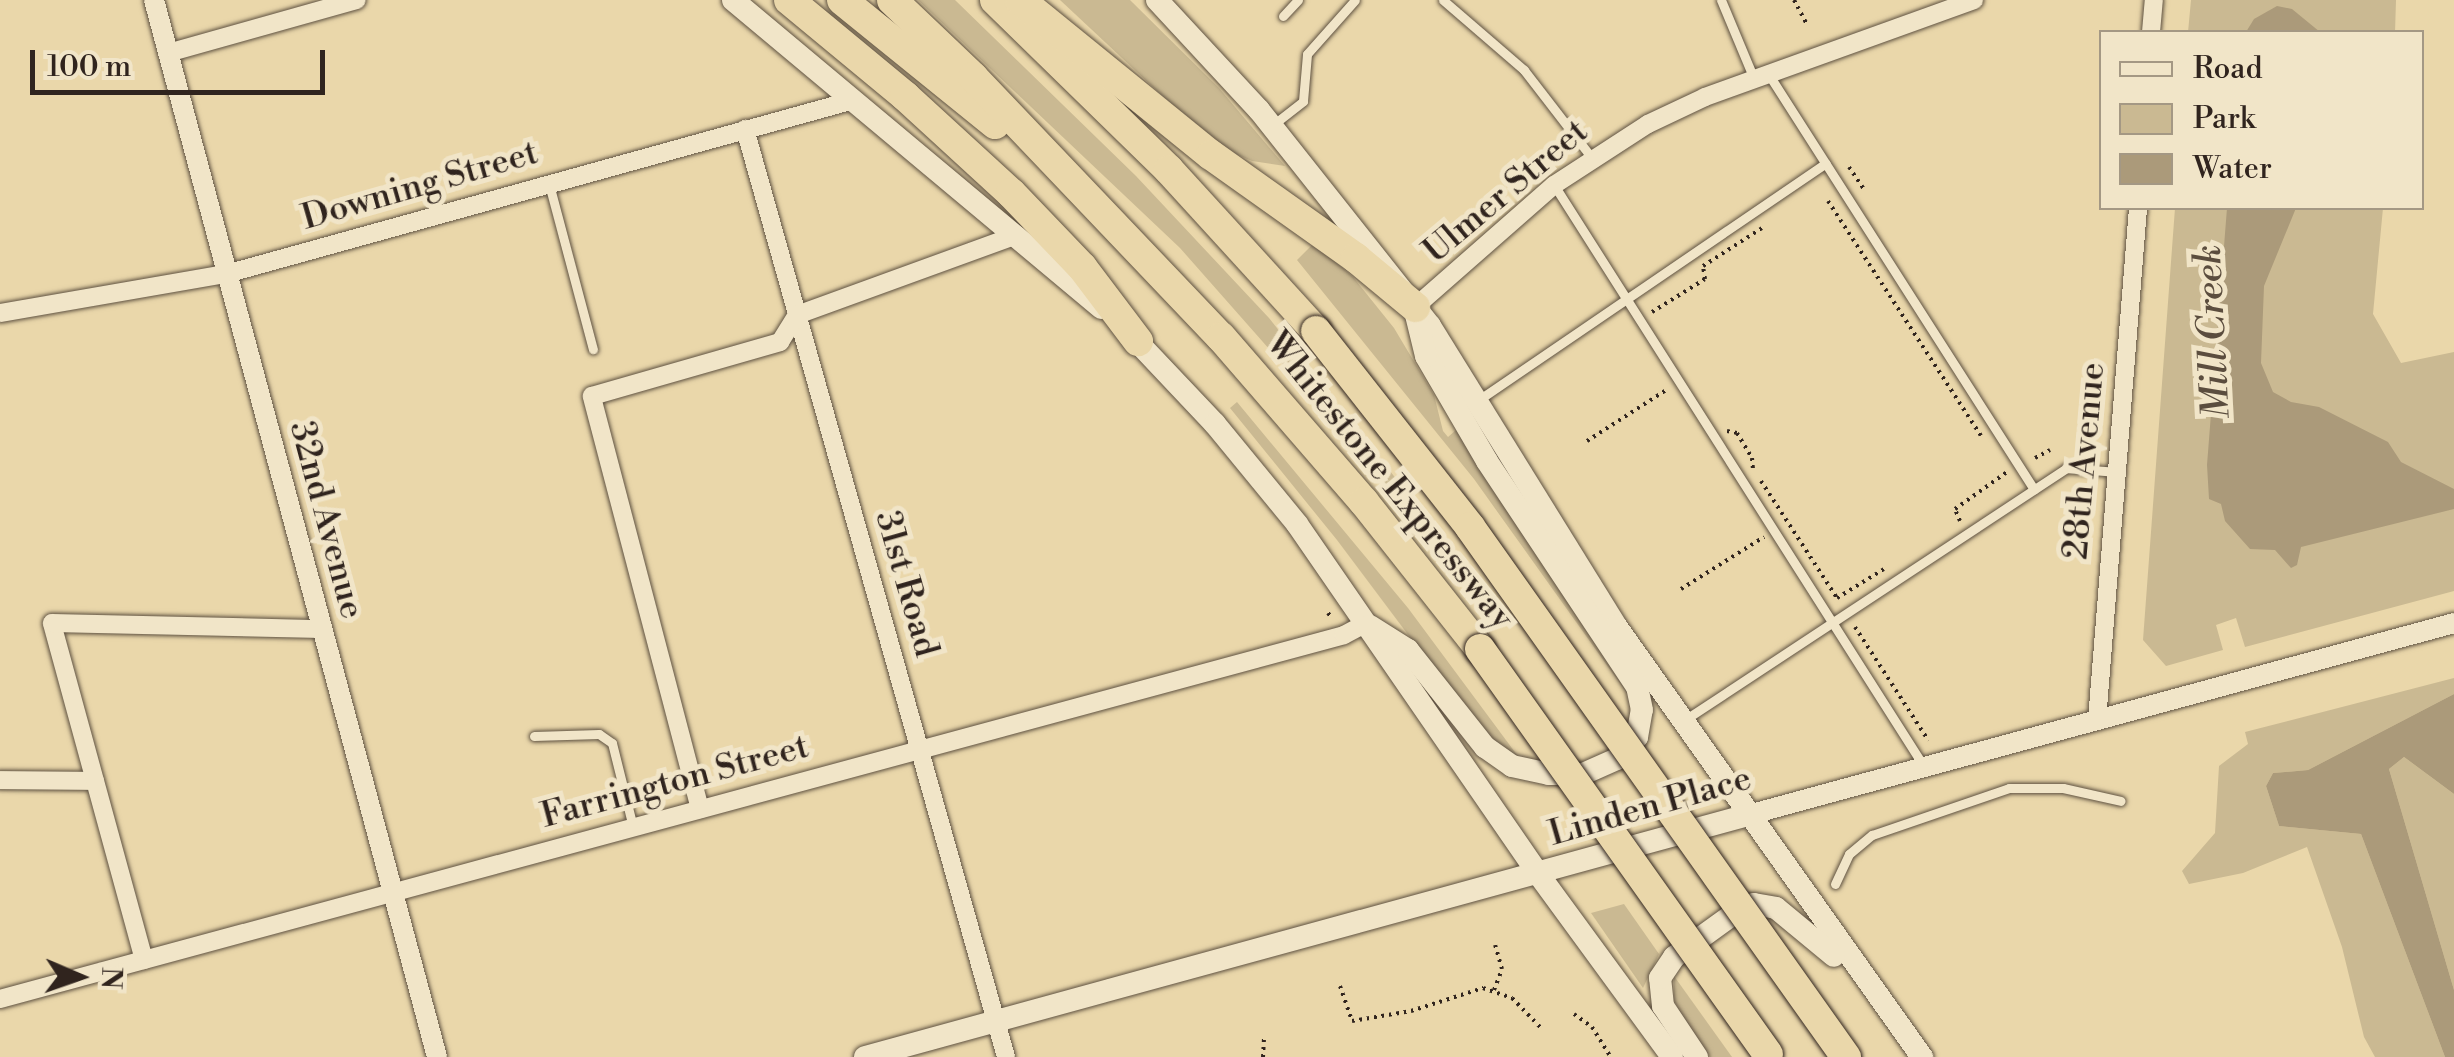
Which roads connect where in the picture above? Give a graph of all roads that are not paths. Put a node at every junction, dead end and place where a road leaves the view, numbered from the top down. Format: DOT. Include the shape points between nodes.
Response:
graph roads {
  1 [pos="154,0"];
  2 [pos="357,0"];
  3 [pos="733,0"];
  4 [pos="789,0"];
  5 [pos="842,0"];
  6 [pos="892,0"];
  7 [pos="995,0"];
  8 [pos="1020,0"];
  9 [pos="1157,0"];
  10 [pos="1298,0"];
  11 [pos="1355,0"];
  12 [pos="1443,0"];
  13 [pos="1721,0"];
  14 [pos="1974,0"];
  15 [pos="2154,0"];
  16 [pos="1283,16"];
  17 [pos="2152,30"];
  18 [pos="168,53"];
  19 [pos="1761,77"];
  20 [pos="854,100"];
  21 [pos="1272,126"];
  22 [pos="745,129"];
  23 [pos="1592,158"];
  24 [pos="1826,164"];
  25 [pos="549,184"];
  26 [pos="1554,185"];
  27 [pos="2138,210"];
  28 [pos="1017,235"];
  29 [pos="1147,258"];
  30 [pos="226,274"];
  31 [pos="1626,297"];
  32 [pos="1415,307"];
  33 [pos="0,313"];
  34 [pos="797,315"];
  35 [pos="1138,342"];
  36 [pos="593,349"];
  37 [pos="1478,401"];
  38 [pos="2118,472"];
  39 [pos="2034,489"];
  40 [pos="1833,622"];
  41 [pos="2454,623"];
  42 [pos="1365,624"];
  43 [pos="322,629"];
  44 [pos="2097,720"];
  45 [pos="1682,721"];
  46 [pos="534,736"];
  47 [pos="919,750"];
  48 [pos="1925,767"];
  49 [pos="0,780"];
  50 [pos="94,781"];
  51 [pos="2121,802"];
  52 [pos="700,809"];
  53 [pos="1748,815"];
  54 [pos="633,827"];
  55 [pos="1540,875"];
  56 [pos="1834,884"];
  57 [pos="393,892"];
  58 [pos="144,960"];
  59 [pos="1873,993"];
  60 [pos="0,999"];
  61 [pos="995,1022"];
  62 [pos="1769,1056"];
  63 [pos="437,1057"];
  64 [pos="865,1057"];
  65 [pos="1006,1057"];
  66 [pos="1672,1057"];
  67 [pos="1697,1057"];
  68 [pos="1846,1057"];
  69 [pos="1922,1057"];
  1 -- 18 [label="street, 32nd Avenue"];
  2 -- 18 [label="street"];
  3 -- 20 [label="main road"];
  4 -- 35 [label="highway" via="1032,214"];
  5 -- 29 [label="highway" via="1043,163"];
  6 -- 29 [label="highway, Whitestone Expressway"];
  7 -- 68 [label="highway, Whitestone Expressway, bridge" via="1182,183 1316,331 1470,527"];
  8 -- 32 [label="highway" via="1210,156"];
  9 -- 21 [label="main road"];
  10 -- 16 [label="lane"];
  11 -- 21 [label="lane" via="1308,54 1303,101"];
  12 -- 23 [label="lane" via="1524,70"];
  13 -- 19 [label="lane"];
  14 -- 19 [label="street, Ulmer Street"];
  15 -- 17 [label="street"];
  18 -- 30 [label="street, 32nd Avenue"];
  19 -- 23 [label="street, Ulmer Street" via="1678,108"];
  19 -- 24 [label="lane"];
  20 -- 22 [label="street, Downing Street"];
  20 -- 28 [label="main road"];
  21 -- 32 [label="main road"];
  22 -- 25 [label="street, Downing Street"];
  22 -- 34 [label="street, 31st Road"];
  23 -- 26 [label="street, Ulmer Street"];
  24 -- 31 [label="lane"];
  24 -- 39 [label="lane"];
  25 -- 30 [label="street, Downing Street"];
  25 -- 36 [label="lane"];
  26 -- 31 [label="lane"];
  26 -- 32 [label="street, Ulmer Street"];
  27 -- 38 [label="street, 28th Avenue"];
  28 -- 34 [label="street"];
  28 -- 35 [label="main road"];
  29 -- 62 [label="highway, Whitestone Expressway, bridge" via="1317,446 1480,649"];
  30 -- 33 [label="street, Downing Street"];
  30 -- 43 [label="street, 32nd Avenue"];
  31 -- 37 [label="lane"];
  31 -- 40 [label="lane"];
  32 -- 37 [label="main road"];
  32 -- 42 [label="main road" via="1422,347 1451,399 1637,687 1639,730 1623,755 1590,772 1560,775 1512,766 1484,748 1408,650"];
  34 -- 47 [label="street, 31st Road"];
  34 -- 52 [label="street" via="780,342 592,396"];
  35 -- 42 [label="main road" via="1260,477"];
  37 -- 45 [label="main road" via="1591,588"];
  38 -- 39 [label="lane" via="2066,468"];
  38 -- 44 [label="street, 28th Avenue"];
  39 -- 40 [label="lane"];
  40 -- 45 [label="lane"];
  40 -- 48 [label="lane"];
  41 -- 44 [label="street, Linden Place"];
  42 -- 47 [label="street, Farrington Street"];
  42 -- 55 [label="main road"];
  43 -- 50 [label="street" via="52,623"];
  43 -- 57 [label="street, 32nd Avenue"];
  44 -- 48 [label="street, Linden Place"];
  45 -- 53 [label="main road"];
  46 -- 54 [label="lane" via="599,734 612,743"];
  47 -- 52 [label="street, Farrington Street"];
  47 -- 61 [label="street, 31st Road"];
  48 -- 53 [label="street, Linden Place"];
  49 -- 50 [label="street"];
  50 -- 58 [label="street"];
  51 -- 56 [label="lane" via="2062,788 2010,788 1872,835 1849,854"];
  52 -- 54 [label="street, Farrington Street"];
  53 -- 55 [label="main road, Linden Place"];
  53 -- 59 [label="main road"];
  54 -- 57 [label="street, Farrington Street"];
  55 -- 61 [label="main road, Linden Place"];
  55 -- 66 [label="main road"];
  57 -- 58 [label="street, Farrington Street"];
  57 -- 63 [label="street, 32nd Avenue"];
  58 -- 60 [label="street, Farrington Street"];
  59 -- 67 [label="main road" via="1792,918 1768,906 1746,906 1674,957 1660,978 1663,1006"];
  59 -- 69 [label="main road"];
  61 -- 64 [label="main road, Linden Place"];
  61 -- 65 [label="street, 31st Road"];
}
